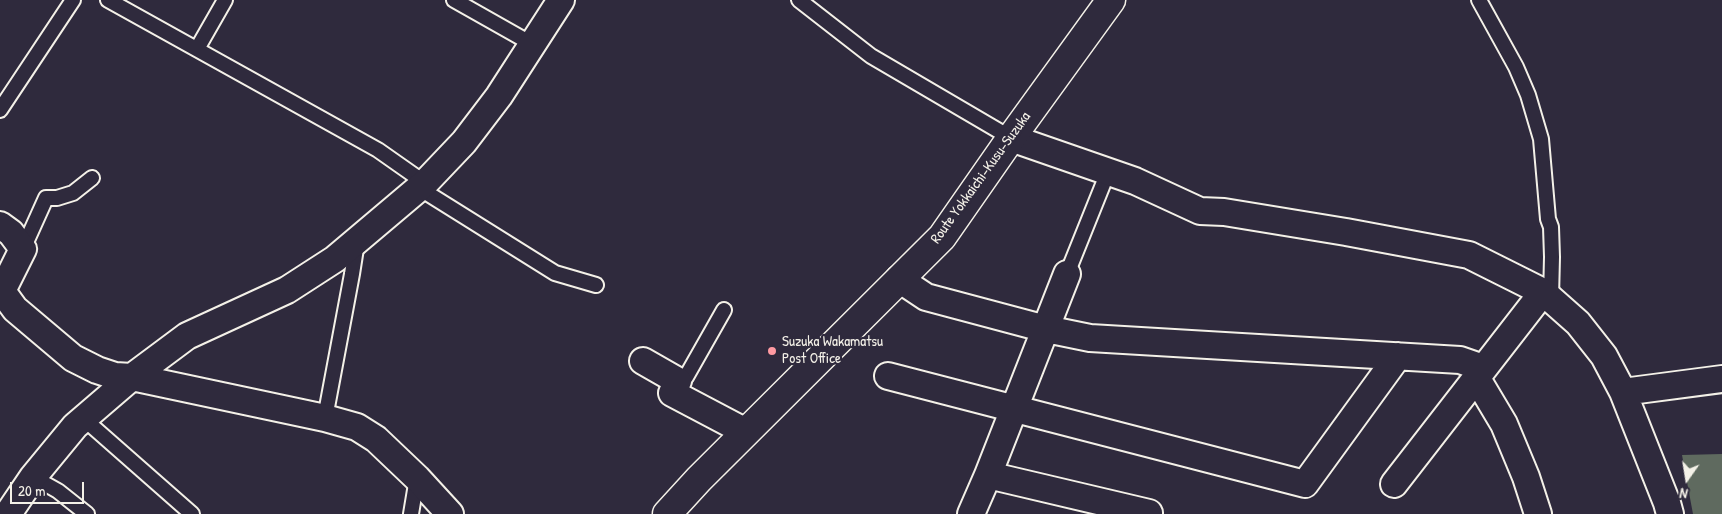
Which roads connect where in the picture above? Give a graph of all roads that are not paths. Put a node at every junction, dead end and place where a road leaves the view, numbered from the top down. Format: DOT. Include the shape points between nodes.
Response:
graph roads {
  1 [pos="73,0"];
  2 [pos="108,0"];
  3 [pos="225,0"];
  4 [pos="454,0"];
  5 [pos="561,0"];
  6 [pos="799,0"];
  7 [pos="1111,0"];
  8 [pos="1479,0"];
  9 [pos="532,44"];
  10 [pos="197,49"];
  11 [pos="0,110"];
  12 [pos="1011,138"];
  13 [pos="1108,172"];
  14 [pos="92,178"];
  15 [pos="422,185"];
  16 [pos="0,226"];
  17 [pos="357,241"];
  18 [pos="22,249"];
  19 [pos="1067,274"];
  20 [pos="899,279"];
  21 [pos="596,285"];
  22 [pos="1547,295"];
  23 [pos="724,310"];
  24 [pos="1046,329"];
  25 [pos="1398,356"];
  26 [pos="643,361"];
  27 [pos="1479,372"];
  28 [pos="888,376"];
  29 [pos="132,377"];
  30 [pos="1722,379"];
  31 [pos="678,381"];
  32 [pos="1623,392"];
  33 [pos="1014,408"];
  34 [pos="325,418"];
  35 [pos="84,419"];
  36 [pos="746,432"];
  37 [pos="988,475"];
  38 [pos="33,477"];
  39 [pos="417,478"];
  40 [pos="1394,484"];
  41 [pos="1149,513"];
  42 [pos="8,514"];
  43 [pos="87,514"];
  44 [pos="192,514"];
  45 [pos="411,514"];
  46 [pos="450,514"];
  47 [pos="667,514"];
  48 [pos="971,514"];
  49 [pos="1538,514"];
  50 [pos="1670,514"];
  1 -- 11 [label="lane"];
  2 -- 10 [label="lane"];
  3 -- 10 [label="lane"];
  4 -- 9 [label="lane"];
  5 -- 9 [label="street"];
  6 -- 12 [label="lane" via="871,56"];
  7 -- 12 [label="main road, Route Yokkaichi-Kusu-Suzuka"];
  8 -- 22 [label="lane" via="1516,67 1541,139 1551,227 1552,257"];
  9 -- 15 [label="street" via="476,127"];
  10 -- 15 [label="lane" via="378,150"];
  12 -- 13 [label="street"];
  12 -- 20 [label="main road, Route Yokkaichi-Kusu-Suzuka" via="942,237"];
  13 -- 19 [label="lane"];
  13 -- 22 [label="street" via="1200,211 1224,212 1469,255"];
  14 -- 18 [label="lane" via="73,192 46,198"];
  15 -- 17 [label="street"];
  15 -- 21 [label="lane" via="556,273"];
  16 -- 18 [label="street" via="11,233"];
  17 -- 29 [label="street" via="287,290 187,336"];
  17 -- 34 [label="lane"];
  18 -- 29 [label="street" via="2,292 15,309 73,358 115,376"];
  19 -- 24 [label="street"];
  20 -- 24 [label="street" via="926,297"];
  20 -- 36 [label="main road, Route Yokkaichi-Kusu-Suzuka"];
  22 -- 27 [label="street"];
  22 -- 32 [label="street" via="1578,323 1604,356"];
  23 -- 31 [label="lane" via="686,377"];
  24 -- 25 [label="street" via="1090,338"];
  24 -- 33 [label="street"];
  25 -- 27 [label="street" via="1460,360"];
  25 -- 33 [label="street" via="1305,484"];
  26 -- 31 [label="street"];
  27 -- 40 [label="street"];
  27 -- 49 [label="street" via="1504,424"];
  28 -- 33 [label="street"];
  29 -- 34 [label="street"];
  29 -- 35 [label="street"];
  30 -- 32 [label="street"];
  31 -- 36 [label="street" via="672,393"];
  32 -- 50 [label="street"];
  33 -- 37 [label="street"];
  34 -- 39 [label="street" via="357,427 376,439"];
  35 -- 38 [label="street"];
  35 -- 44 [label="lane"];
  36 -- 47 [label="main road, Route Yokkaichi-Kusu-Suzuka"];
  37 -- 41 [label="street"];
  37 -- 48 [label="street"];
  38 -- 42 [label="street"];
  38 -- 43 [label="lane" via="58,491"];
  39 -- 45 [label="lane"];
  39 -- 46 [label="street"];
}
